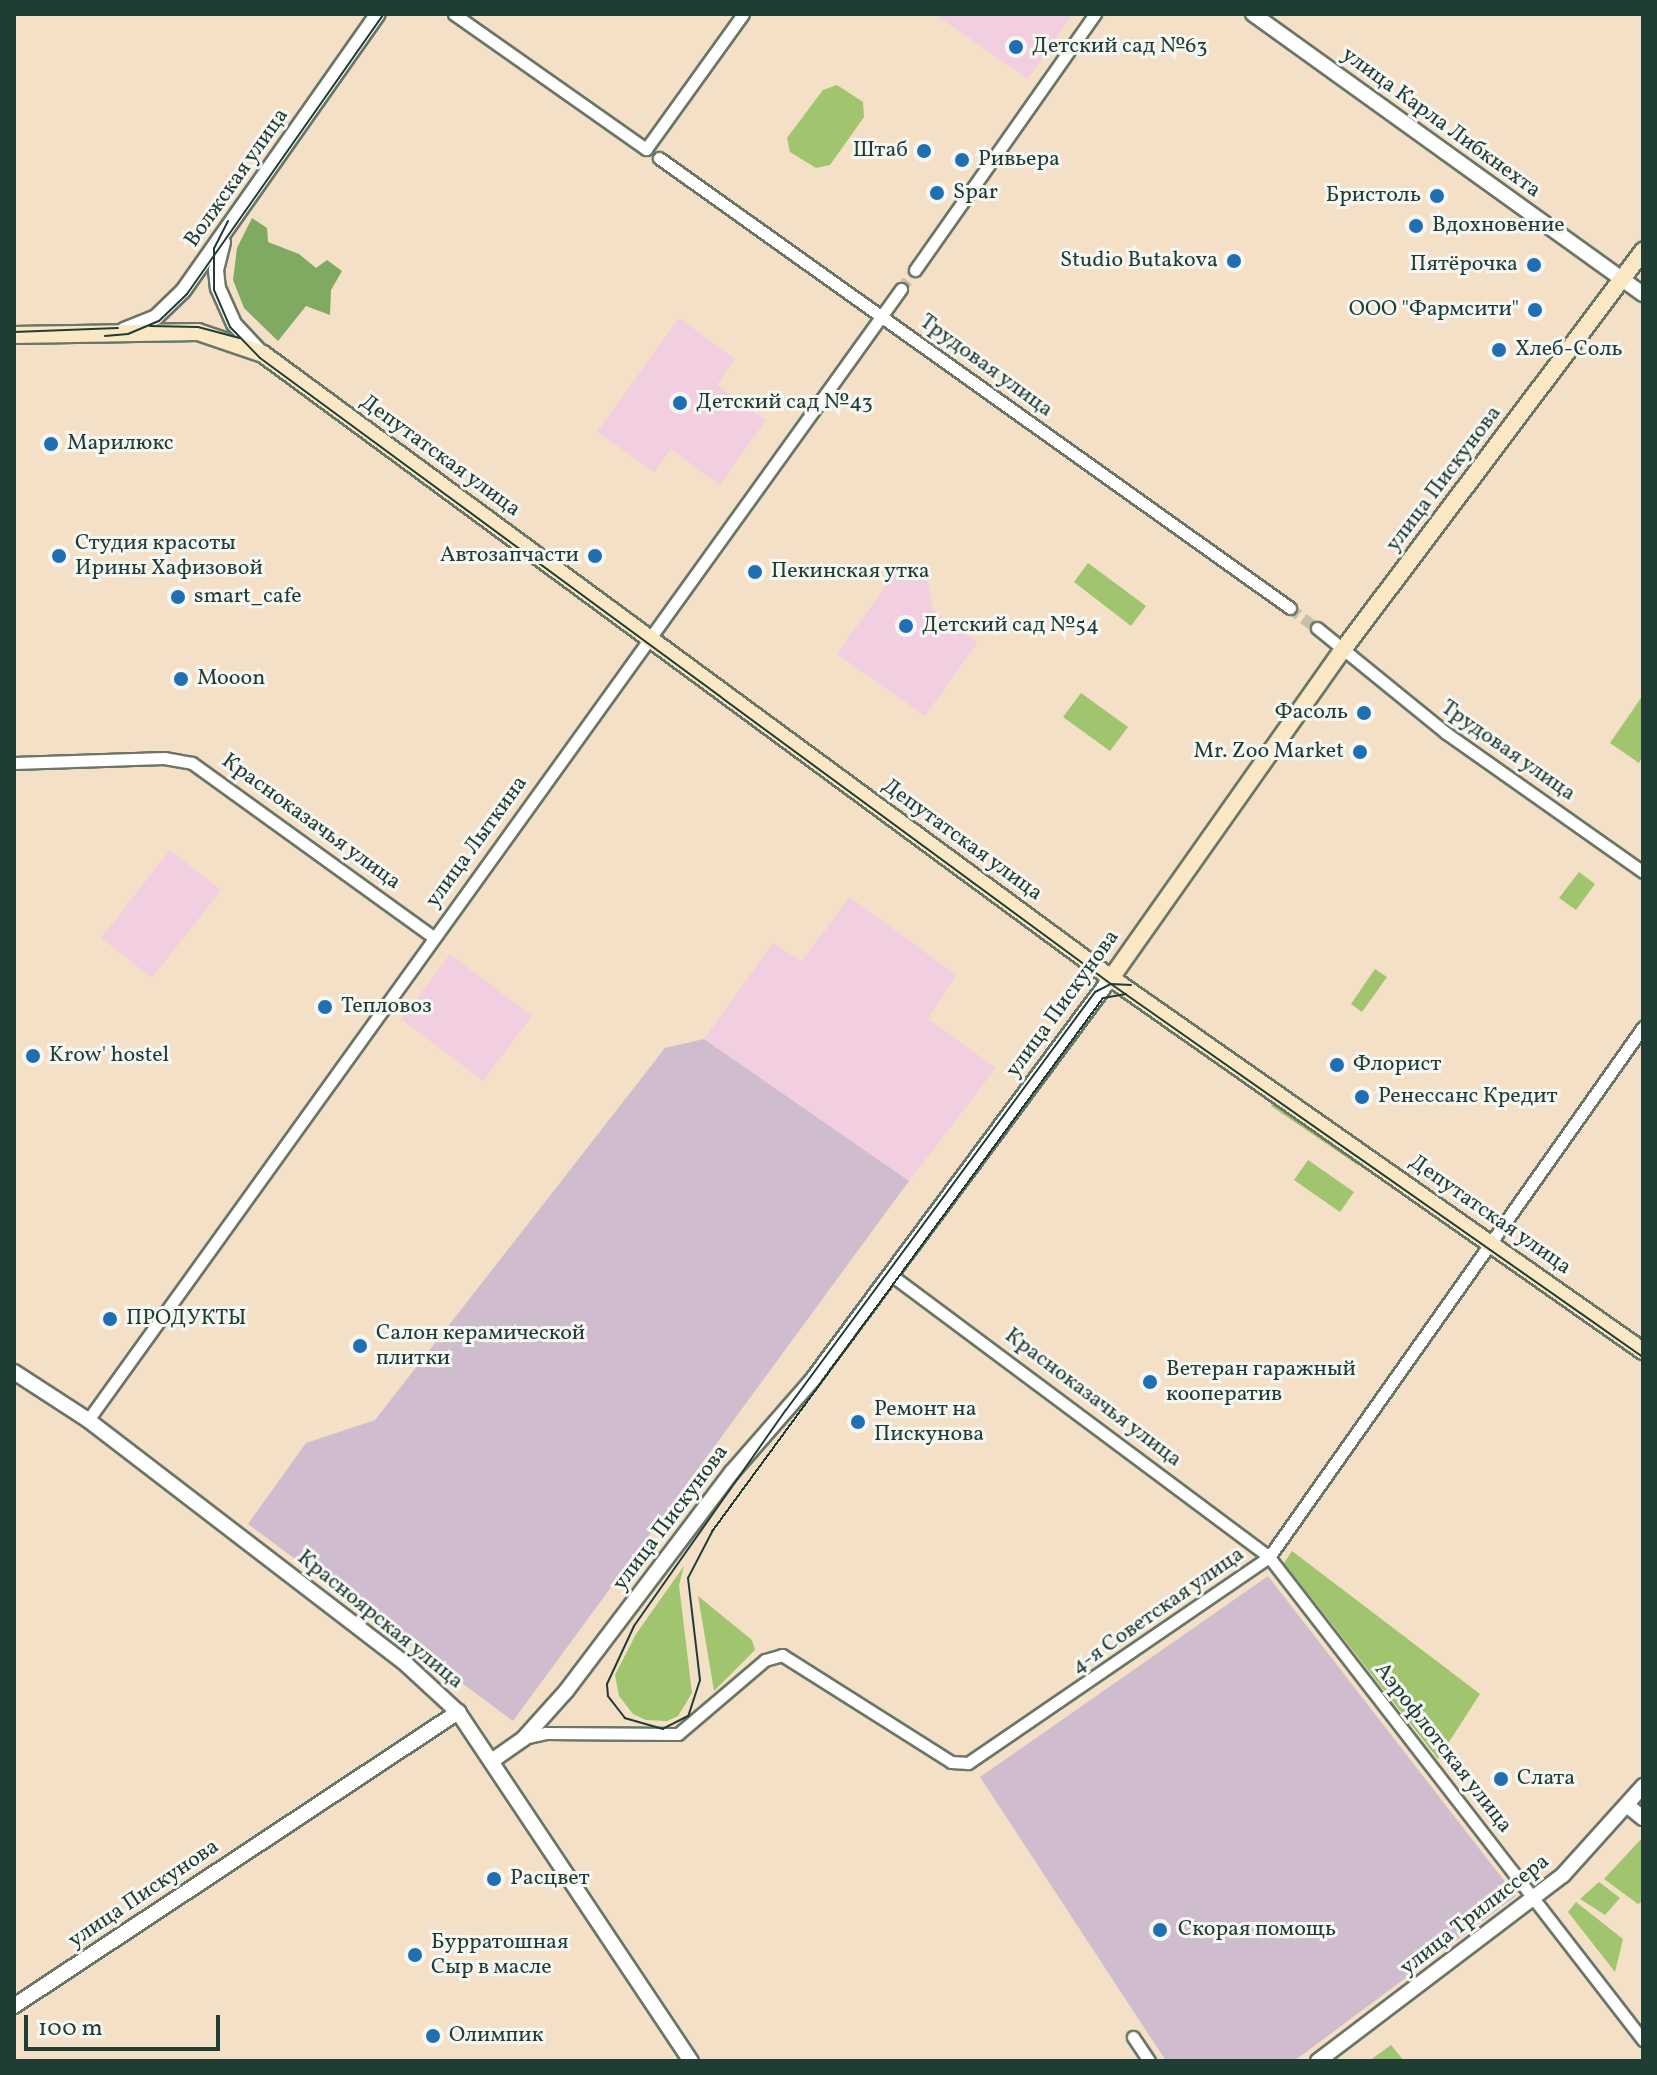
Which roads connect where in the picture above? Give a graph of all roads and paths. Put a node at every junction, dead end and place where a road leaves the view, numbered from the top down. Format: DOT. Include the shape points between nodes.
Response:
graph roads {
  1 [pos="378,14"];
  2 [pos="454,14"];
  3 [pos="743,14"];
  4 [pos="1095,14"];
  5 [pos="1253,14"];
  6 [pos="659,158"];
  7 [pos="232,224"];
  8 [pos="1643,251"];
  9 [pos="915,270"];
  10 [pos="1623,279"];
  11 [pos="901,289"];
  12 [pos="1643,294"];
  13 [pos="882,316"];
  14 [pos="105,332"];
  15 [pos="14,335"];
  16 [pos="263,354"];
  17 [pos="1290,608"];
  18 [pos="1317,628"];
  19 [pos="651,638"];
  20 [pos="1342,651"];
  21 [pos="14,763"];
  22 [pos="1643,872"];
  23 [pos="433,937"];
  24 [pos="1111,978"];
  25 [pos="1643,1027"];
  26 [pos="1492,1242"];
  27 [pos="891,1275"];
  28 [pos="1643,1351"];
  29 [pos="14,1372"];
  30 [pos="88,1420"];
  31 [pos="1269,1557"];
  32 [pos="458,1712"];
  33 [pos="524,1738"];
  34 [pos="493,1760"];
  35 [pos="1643,1786"];
  36 [pos="1628,1806"];
  37 [pos="1643,1818"];
  38 [pos="1535,1898"];
  39 [pos="14,2006"];
  40 [pos="1133,2037"];
  41 [pos="1643,2040"];
  42 [pos="691,2061"];
  43 [pos="1149,2061"];
  44 [pos="1318,2061"];
  1 -- 7 [label="street, Волжская улица"];
  2 -- 3 [label="street" via="646,149"];
  4 -- 9 [label="street"];
  5 -- 10 [label="street, улица Карла Либкнехта"];
  6 -- 13 [label="street, Трудовая улица"];
  7 -- 14 [label="street, Волжская улица" via="169,307 142,325"];
  7 -- 16 [label="street, Депутатская улица" via="219,250 218,288 234,324"];
  8 -- 10 [label="main road, улица Пискунова"];
  10 -- 12 [label="street, улица Карла Либкнехта"];
  10 -- 20 [label="main road, улица Пискунова"];
  11 -- 13 [label="street, улица Лыткина"];
  13 -- 17 [label="street, Трудовая улица"];
  13 -- 19 [label="street, улица Лыткина"];
  14 -- 15 [label="main road, Депутатская улица"];
  14 -- 16 [label="main road, Депутатская улица" via="198,332"];
  16 -- 19 [label="main road, Депутатская улица"];
  18 -- 20 [label="street, Трудовая улица"];
  19 -- 23 [label="street, улица Лыткина"];
  19 -- 24 [label="main road, Депутатская улица"];
  20 -- 22 [label="street, Трудовая улица" via="1446,733"];
  20 -- 24 [label="main road, улица Пискунова"];
  21 -- 23 [label="street, Красноказачья улица" via="164,758 192,763"];
  23 -- 30 [label="street, улица Лыткина"];
  24 -- 26 [label="main road, Депутатская улица"];
  24 -- 27 [label="street, улица Пискунова"];
  25 -- 26 [label="street, 4-я Советская улица"];
  26 -- 28 [label="main road, Депутатская улица"];
  26 -- 31 [label="street, 4-я Советская улица"];
  27 -- 31 [label="street, Красноказачья улица"];
  27 -- 33 [label="street, улица Пискунова"];
  29 -- 30 [label="street, Красноярская улица"];
  30 -- 32 [label="street, Красноярская улица" via="407,1665"];
  31 -- 33 [label="street, 4-я Советская улица" via="1120,1664 968,1763 951,1762 782,1655 765,1660 678,1734 545,1733"];
  31 -- 38 [label="street, Аэрофлотская улица"];
  32 -- 34 [label="street, Красноярская улица"];
  32 -- 39 [label="street, улица Пискунова"];
  33 -- 34 [label="street, улица Пискунова"];
  34 -- 42 [label="street, Красноярская улица"];
  35 -- 36 [label="street, улица Трилиссера"];
  36 -- 37 [label="street"];
  36 -- 38 [label="street, улица Трилиссера"];
  38 -- 41 [label="street, Аэрофлотская улица"];
  38 -- 44 [label="street, улица Трилиссера"];
  40 -- 43 [label="street"];
}
